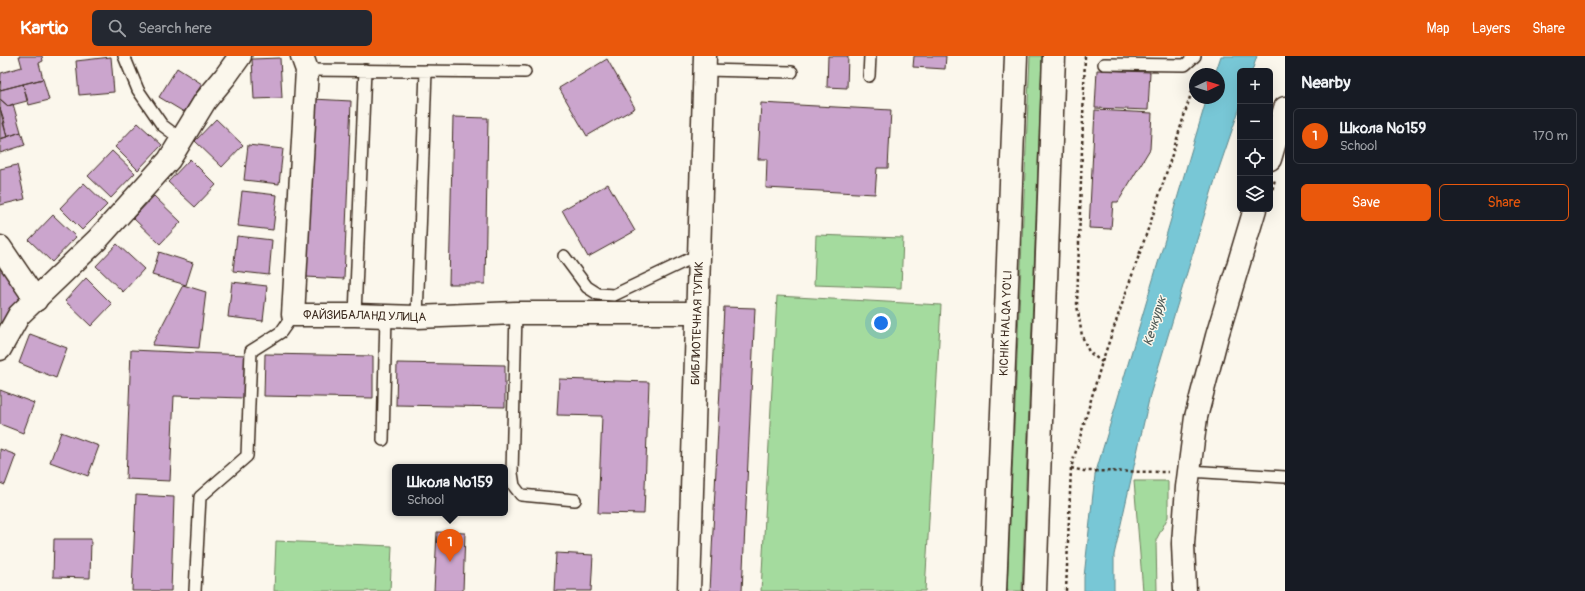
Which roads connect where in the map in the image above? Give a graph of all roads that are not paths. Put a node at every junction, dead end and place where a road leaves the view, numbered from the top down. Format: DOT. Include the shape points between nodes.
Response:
graph roads {
  1 [pos="124,56"];
  2 [pos="240,56"];
  3 [pos="870,56"];
  4 [pos="1016,56"];
  5 [pos="1054,56"];
  6 [pos="1194,56"];
  7 [pos="305,63"];
  8 [pos="704,63"];
  9 [pos="1104,64"];
  10 [pos="364,70"];
  11 [pos="426,71"];
  12 [pos="525,72"];
  13 [pos="792,72"];
  14 [pos="869,76"];
  15 [pos="1285,108"];
  16 [pos="182,140"];
  17 [pos="1273,148"];
  18 [pos="1254,212"];
  19 [pos="0,247"];
  20 [pos="698,255"];
  21 [pos="564,256"];
  22 [pos="36,300"];
  23 [pos="516,313"];
  24 [pos="697,313"];
  25 [pos="355,314"];
  26 [pos="293,315"];
  27 [pos="386,315"];
  28 [pos="418,317"];
  29 [pos="0,349"];
  30 [pos="383,440"];
  31 [pos="1179,471"];
  32 [pos="1285,477"];
  33 [pos="575,500"];
  34 [pos="195,591"];
  35 [pos="689,591"];
  36 [pos="995,591"];
  37 [pos="1035,591"];
  38 [pos="1185,591"];
  1 -- 16 [label="lane" via="138,90 162,126"];
  2 -- 16 [label="main road" via="205,101"];
  3 -- 14 [label="lane"];
  4 -- 36 [label="main road, KICHIK HALQA YO'LI"];
  5 -- 37 [label="main road"];
  6 -- 9 [label="lane" via="1185,65"];
  7 -- 10 [label="lane"];
  7 -- 26 [label="main road, ФАЙЗИБАЛАНД УЛИЦА"];
  8 -- 13 [label="lane"];
  8 -- 20 [label="main road, БИБЛИОТЕЧНАЯ ТУПИК"];
  10 -- 11 [label="lane"];
  10 -- 25 [label="lane"];
  11 -- 12 [label="lane"];
  11 -- 28 [label="lane"];
  15 -- 17 [label="main road"];
  16 -- 22 [label="main road" via="169,160 97,240"];
  18 -- 31 [label="main road"];
  19 -- 22 [label="main road"];
  20 -- 21 [label="lane" via="614,295 598,294 587,287"];
  20 -- 24 [label="main road, БИБЛИОТЕЧНАЯ ТУПИК"];
  22 -- 29 [label="main road" via="19,315"];
  23 -- 24 [label="main road, ФАЙЗИБАЛАНД УЛИЦА"];
  23 -- 28 [label="main road, ФАЙЗИБАЛАНД УЛИЦА"];
  23 -- 33 [label="lane" via="512,473 514,486 521,495"];
  24 -- 35 [label="main road, БИБЛИОТЕЧНАЯ ТУПИК"];
  25 -- 26 [label="main road, ФАЙЗИБАЛАНД УЛИЦА"];
  25 -- 27 [label="main road, ФАЙЗИБАЛАНД УЛИЦА"];
  26 -- 34 [label="lane" via="281,332 251,351 247,456 200,498"];
  27 -- 28 [label="main road, ФАЙЗИБАЛАНД УЛИЦА"];
  27 -- 30 [label="lane"];
  31 -- 32 [label="lane"];
  31 -- 38 [label="main road"];
}
